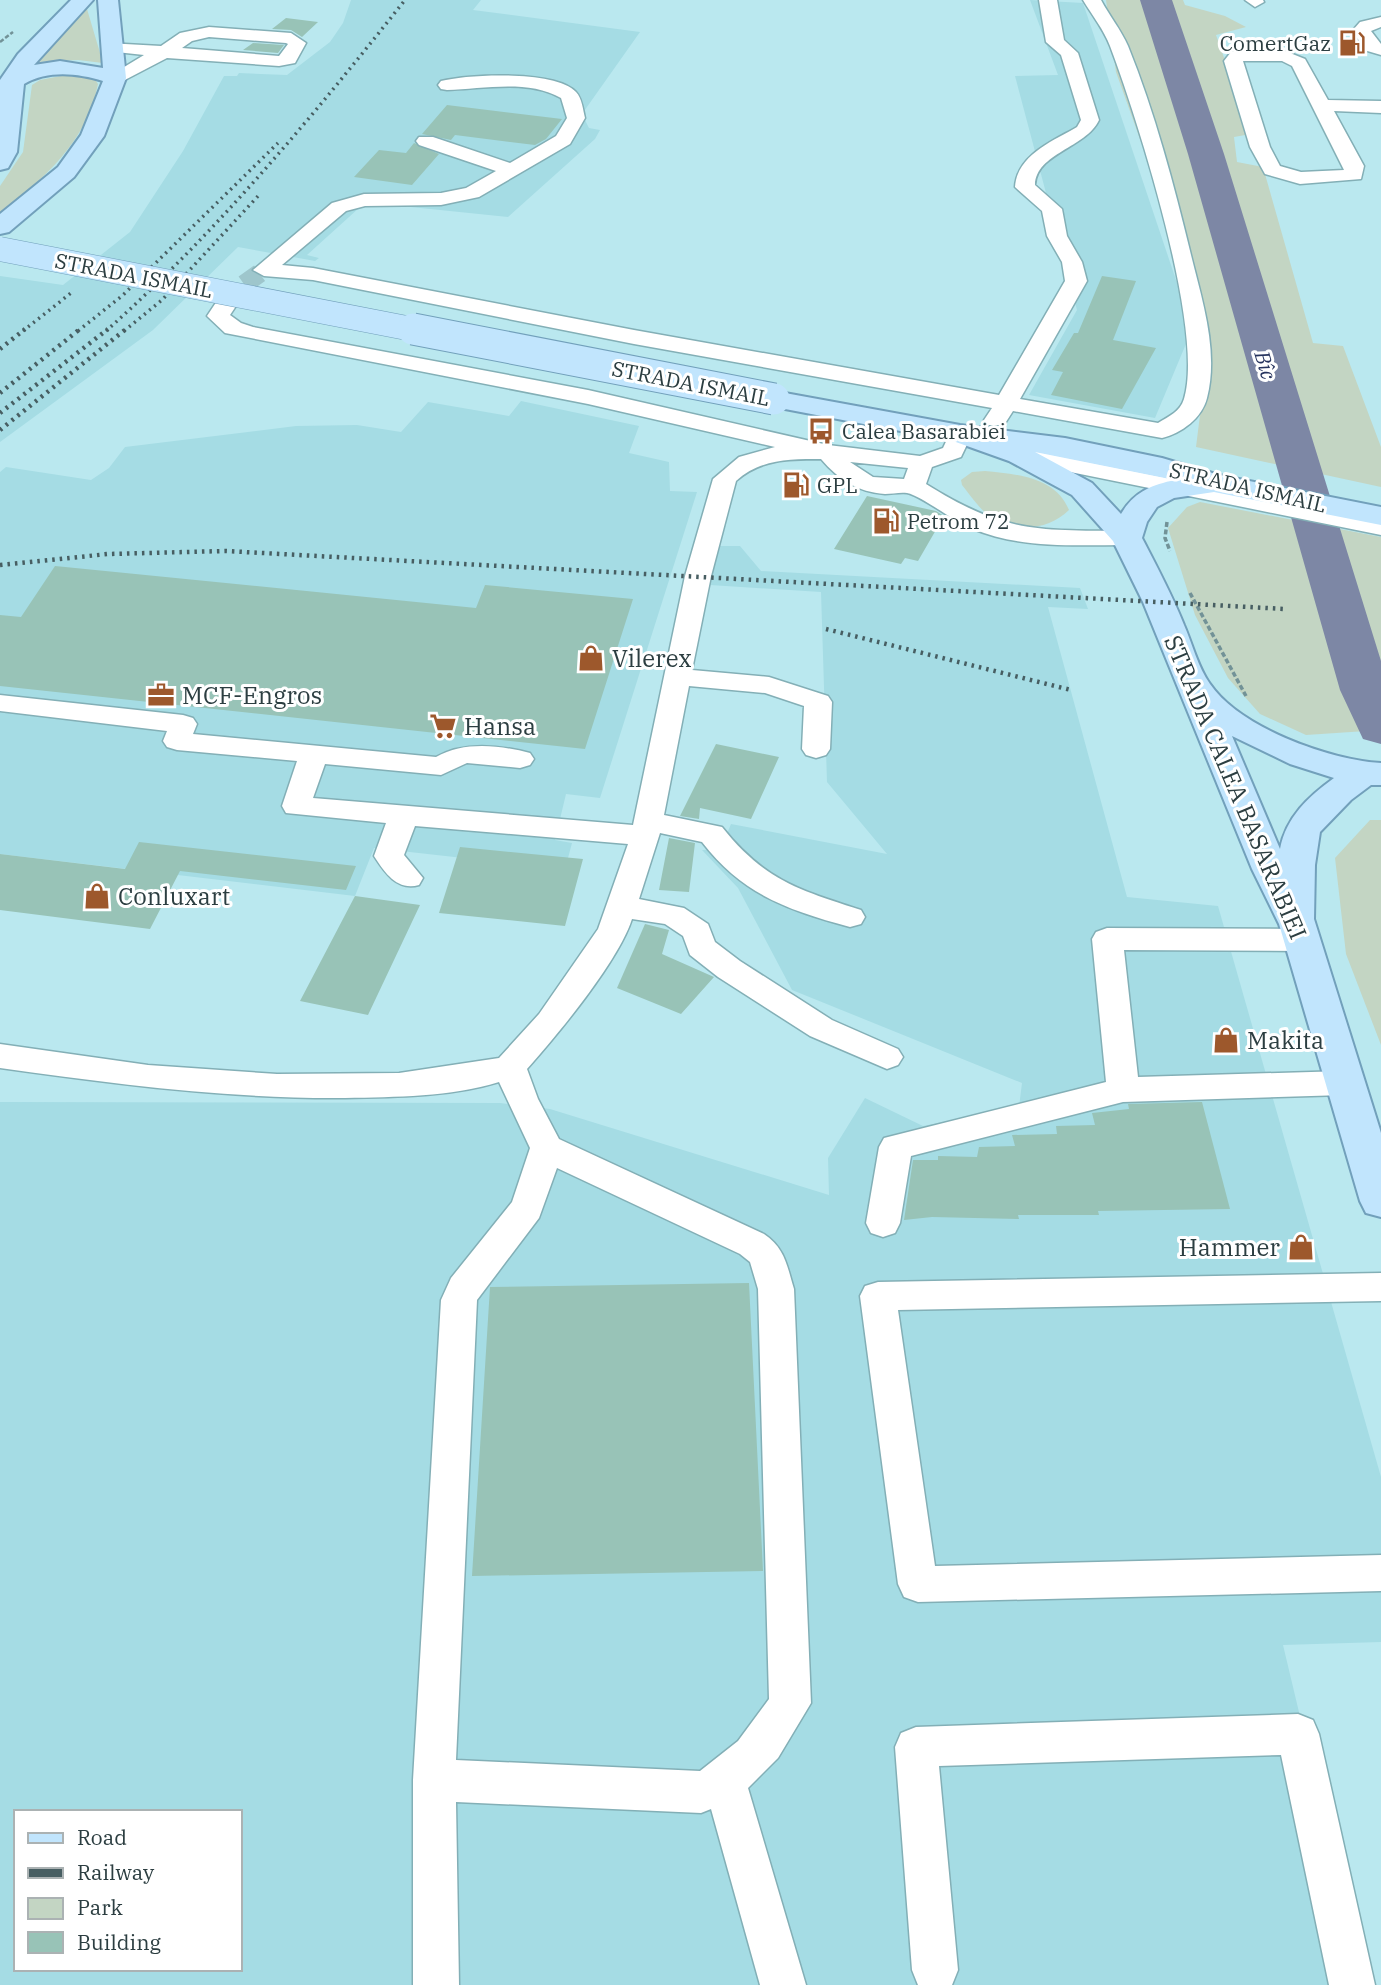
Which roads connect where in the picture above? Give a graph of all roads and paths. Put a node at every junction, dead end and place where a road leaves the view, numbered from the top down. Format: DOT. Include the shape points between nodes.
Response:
graph roads {
  1 [pos="83,0"];
  2 [pos="108,0"];
  3 [pos="1048,0"];
  4 [pos="1092,0"];
  5 [pos="1381,22"];
  6 [pos="113,47"];
  7 [pos="1381,50"];
  8 [pos="164,51"];
  9 [pos="115,78"];
  10 [pos="6,85"];
  11 [pos="447,85"];
  12 [pos="1321,105"];
  13 [pos="1381,107"];
  14 [pos="426,141"];
  15 [pos="0,163"];
  16 [pos="509,170"];
  17 [pos="0,227"];
  18 [pos="0,248"];
  19 [pos="225,306"];
  20 [pos="1002,413"];
  21 [pos="960,434"];
  22 [pos="828,452"];
  23 [pos="1018,455"];
  24 [pos="918,475"];
  25 [pos="1203,488"];
  26 [pos="1381,516"];
  27 [pos="1168,519"];
  28 [pos="1381,528"];
  29 [pos="1127,538"];
  30 [pos="1173,560"];
  31 [pos="1183,582"];
  32 [pos="678,677"];
  33 [pos="1193,687"];
  34 [pos="0,703"];
  35 [pos="1251,705"];
  36 [pos="816,749"];
  37 [pos="314,754"];
  38 [pos="520,759"];
  39 [pos="1372,774"];
  40 [pos="404,815"];
  41 [pos="646,828"];
  42 [pos="408,878"];
  43 [pos="621,907"];
  44 [pos="850,917"];
  45 [pos="1300,932"];
  46 [pos="0,1056"];
  47 [pos="887,1057"];
  48 [pos="510,1067"];
  49 [pos="1344,1083"];
  50 [pos="1123,1090"];
  51 [pos="547,1148"];
  52 [pos="1381,1202"];
  53 [pos="883,1223"];
  54 [pos="1381,1286"];
  55 [pos="1381,1573"];
  56 [pos="434,1780"];
  57 [pos="725,1783"];
  58 [pos="935,1970"];
  59 [pos="436,1985"];
  60 [pos="783,1985"];
  61 [pos="1352,1985"];
  1 -- 10 [label="main road"];
  2 -- 6 [label="main road"];
  3 -- 20 [label="lane" via="1055,41 1069,53 1090,120 1085,130 1031,166 1024,180 1025,187 1052,209 1057,236 1072,262 1076,281"];
  4 -- 20 [label="lane" via="1118,44 1163,178 1196,320 1200,357 1196,398 1188,415 1162,431"];
  5 -- 7 [label="lane" via="1362,30 1370,46"];
  6 -- 8 [label="lane"];
  6 -- 9 [label="main road"];
  8 -- 8 [label="lane" via="186,37 209,32 291,38 297,43 289,59 279,61"];
  8 -- 9 [label="lane"];
  9 -- 10 [label="main road" via="88,68 63,67"];
  9 -- 17 [label="main road" via="79,156 42,194"];
  10 -- 15 [label="main road" via="5,152"];
  11 -- 16 [label="lane" via="537,84 569,95 576,118 570,133"];
  12 -- 12 [label="lane" via="1355,173 1300,178 1277,173 1260,147 1233,59 1246,55 1293,59"];
  12 -- 13 [label="lane"];
  14 -- 16 [label="lane"];
  16 -- 20 [label="lane" via="456,198 364,200 339,207 264,270 313,274"];
  18 -- 21 [label="main road, STRADA ISMAIL, bridge"];
  19 -- 22 [label="lane" via="218,316 221,321 252,333 589,397"];
  21 -- 23 [label="main road, STRADA CALEA BASARABIEI"];
  21 -- 24 [label="lane" via="953,452"];
  21 -- 25 [label="main road, STRADA ISMAIL" via="1065,447 1162,467"];
  22 -- 24 [label="lane" via="845,474 862,482 887,488"];
  22 -- 32 [label="lane" via="751,459 725,479 698,576"];
  23 -- 25 [label="lane, STRADA ISMAIL"];
  23 -- 29 [label="main road, STRADA CALEA BASARABIEI" via="1082,489"];
  24 -- 29 [label="lane" via="967,519 998,530 1033,536"];
  25 -- 26 [label="main road, STRADA ISMAIL"];
  25 -- 28 [label="lane, STRADA ISMAIL"];
  25 -- 29 [label="main road" via="1159,494 1140,505"];
  27 -- 30 [label="path" via="1165,538"];
  29 -- 33 [label="main road, STRADA CALEA BASARABIEI"];
  31 -- 35 [label="path"];
  32 -- 36 [label="lane" via="769,685 818,702"];
  32 -- 41 [label="lane"];
  33 -- 39 [label="main road" via="1225,718 1271,743"];
  33 -- 45 [label="main road, STRADA CALEA BASARABIEI"];
  34 -- 37 [label="lane" via="183,724 177,741"];
  37 -- 38 [label="lane" via="442,766 462,754"];
  37 -- 40 [label="lane" via="296,806"];
  39 -- 45 [label="main road" via="1320,805 1304,823 1296,867"];
  40 -- 41 [label="lane"];
  40 -- 42 [label="lane" via="390,856"];
  41 -- 43 [label="lane"];
  41 -- 44 [label="lane" via="712,834 732,860 782,895"];
  43 -- 47 [label="lane" via="673,915 697,931 701,947 729,969 821,1028"];
  43 -- 48 [label="lane" via="613,931 585,976"];
  45 -- 49 [label="main road, STRADA CALEA BASARABIEI"];
  45 -- 50 [label="lane" via="1107,939"];
  46 -- 48 [label="lane" via="148,1077 277,1086 399,1084"];
  48 -- 51 [label="lane"];
  49 -- 50 [label="lane"];
  49 -- 52 [label="main road, STRADA CALEA BASARABIEI"];
  50 -- 53 [label="lane" via="896,1147"];
  51 -- 56 [label="lane" via="527,1208 459,1300"];
  51 -- 57 [label="lane" via="752,1244 766,1254 771,1266 776,1289 790,1703 768,1738"];
  54 -- 55 [label="lane" via="878,1296 918,1584"];
  56 -- 57 [label="lane" via="701,1792"];
  56 -- 59 [label="lane"];
  57 -- 60 [label="lane"];
  58 -- 61 [label="lane" via="916,1747 1298,1734"];
}
